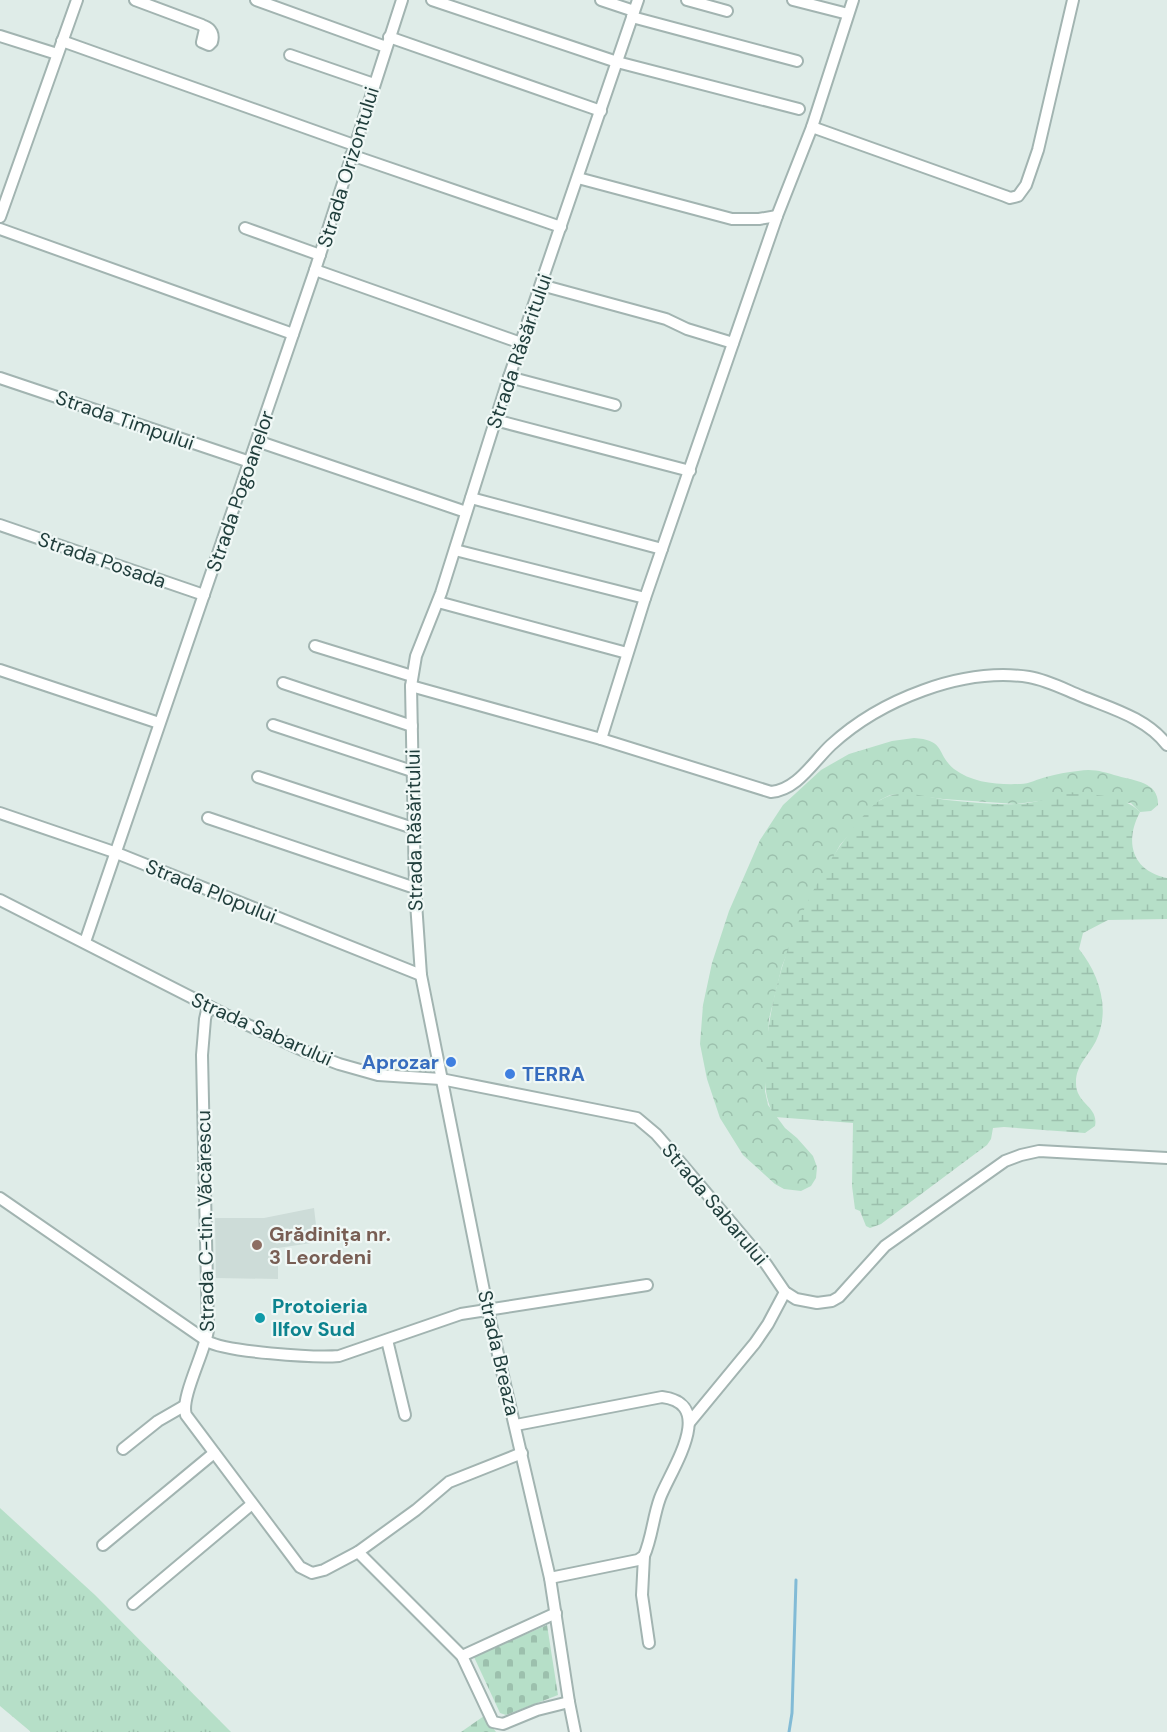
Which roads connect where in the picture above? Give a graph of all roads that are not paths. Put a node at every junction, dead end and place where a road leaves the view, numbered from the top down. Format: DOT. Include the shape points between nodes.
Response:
graph roads {
  1 [pos="77,0"];
  2 [pos="135,0"];
  3 [pos="256,0"];
  4 [pos="402,0"];
  5 [pos="432,0"];
  6 [pos="601,0"];
  7 [pos="638,0"];
  8 [pos="687,0"];
  9 [pos="793,0"];
  10 [pos="853,0"];
  11 [pos="1073,0"];
  12 [pos="727,10"];
  13 [pos="633,14"];
  14 [pos="848,14"];
  15 [pos="204,26"];
  16 [pos="0,36"];
  17 [pos="62,41"];
  18 [pos="388,42"];
  19 [pos="57,54"];
  20 [pos="290,55"];
  21 [pos="797,61"];
  22 [pos="617,62"];
  23 [pos="374,84"];
  24 [pos="799,109"];
  25 [pos="601,111"];
  26 [pos="812,127"];
  27 [pos="353,150"];
  28 [pos="578,178"];
  29 [pos="777,216"];
  30 [pos="0,217"];
  31 [pos="245,228"];
  32 [pos="561,228"];
  33 [pos="0,229"];
  34 [pos="320,255"];
  35 [pos="315,270"];
  36 [pos="541,285"];
  37 [pos="293,334"];
  38 [pos="521,343"];
  39 [pos="733,343"];
  40 [pos="509,377"];
  41 [pos="0,378"];
  42 [pos="615,405"];
  43 [pos="495,420"];
  44 [pos="257,441"];
  45 [pos="250,462"];
  46 [pos="690,471"];
  47 [pos="471,498"];
  48 [pos="466,512"];
  49 [pos="0,525"];
  50 [pos="663,549"];
  51 [pos="455,550"];
  52 [pos="204,596"];
  53 [pos="645,598"];
  54 [pos="438,602"];
  55 [pos="315,646"];
  56 [pos="627,653"];
  57 [pos="0,670"];
  58 [pos="412,681"];
  59 [pos="283,683"];
  60 [pos="159,723"];
  61 [pos="273,725"];
  62 [pos="412,726"];
  63 [pos="601,739"];
  64 [pos="1167,745"];
  65 [pos="412,771"];
  66 [pos="258,777"];
  67 [pos="0,813"];
  68 [pos="208,818"];
  69 [pos="413,828"];
  70 [pos="114,852"];
  71 [pos="415,888"];
  72 [pos="0,900"];
  73 [pos="85,942"];
  74 [pos="421,975"];
  75 [pos="208,1006"];
  76 [pos="441,1079"];
  77 [pos="1167,1158"];
  78 [pos="0,1198"];
  79 [pos="646,1285"];
  80 [pos="785,1292"];
  81 [pos="488,1311"];
  82 [pos="387,1340"];
  83 [pos="207,1341"];
  84 [pos="184,1406"];
  85 [pos="405,1415"];
  86 [pos="689,1423"];
  87 [pos="516,1425"];
  88 [pos="123,1449"];
  89 [pos="214,1453"];
  90 [pos="522,1454"];
  91 [pos="252,1504"];
  92 [pos="104,1545"];
  93 [pos="358,1552"];
  94 [pos="644,1556"];
  95 [pos="550,1578"];
  96 [pos="133,1604"];
  97 [pos="556,1612"];
  98 [pos="649,1643"];
  99 [pos="462,1656"];
  100 [pos="569,1702"];
  101 [pos="576,1732"];
  1 -- 17 [label="street"];
  2 -- 15 [label="street"];
  3 -- 18 [label="street"];
  4 -- 18 [label="street, Strada Orizontului"];
  5 -- 22 [label="street"];
  6 -- 13 [label="street"];
  7 -- 13 [label="street, Strada Răsăritului"];
  8 -- 12 [label="street"];
  9 -- 14 [label="street"];
  10 -- 14 [label="street"];
  11 -- 26 [label="street" via="1038,150 1026,186 1015,198"];
  13 -- 21 [label="street"];
  13 -- 22 [label="street, Strada Răsăritului"];
  14 -- 26 [label="street"];
  16 -- 19 [label="street"];
  17 -- 19 [label="street"];
  17 -- 27 [label="street"];
  18 -- 23 [label="street, Strada Orizontului"];
  18 -- 25 [label="street"];
  19 -- 30 [label="street"];
  20 -- 23 [label="street"];
  22 -- 24 [label="street"];
  22 -- 25 [label="street, Strada Răsăritului"];
  23 -- 27 [label="street, Strada Orizontului"];
  25 -- 28 [label="street, Strada Răsăritului"];
  26 -- 29 [label="street"];
  27 -- 32 [label="street"];
  27 -- 34 [label="street, Strada Orizontului"];
  28 -- 29 [label="street" via="732,219"];
  28 -- 32 [label="street, Strada Răsăritului"];
  29 -- 39 [label="street"];
  31 -- 34 [label="street"];
  32 -- 36 [label="street, Strada Răsăritului"];
  33 -- 37 [label="street"];
  34 -- 35 [label="street, Strada Orizontului"];
  35 -- 37 [label="street, Strada Orizontului"];
  35 -- 38 [label="street"];
  36 -- 38 [label="street, Strada Răsăritului"];
  36 -- 39 [label="street" via="666,319"];
  37 -- 44 [label="street, Strada Pogoanelor"];
  38 -- 40 [label="street, Strada Răsăritului"];
  39 -- 46 [label="street"];
  40 -- 42 [label="street"];
  40 -- 43 [label="street, Strada Răsăritului"];
  41 -- 45 [label="street, Strada Timpului"];
  43 -- 46 [label="street"];
  43 -- 47 [label="street, Strada Răsăritului"];
  44 -- 45 [label="street, Strada Pogoanelor"];
  44 -- 48 [label="street"];
  45 -- 52 [label="street, Strada Pogoanelor"];
  46 -- 50 [label="street"];
  47 -- 48 [label="street, Strada Răsăritului"];
  47 -- 50 [label="street"];
  48 -- 51 [label="street, Strada Răsăritului"];
  49 -- 52 [label="street, Strada Posada"];
  50 -- 53 [label="street"];
  51 -- 53 [label="street"];
  51 -- 54 [label="street, Strada Răsăritului"];
  52 -- 60 [label="street, Strada Pogoanelor"];
  53 -- 56 [label="street"];
  54 -- 56 [label="street"];
  54 -- 58 [label="street, Strada Răsăritului" via="419,646"];
  55 -- 58 [label="street"];
  56 -- 63 [label="street"];
  57 -- 60 [label="street"];
  58 -- 62 [label="street, Strada Răsăritului"];
  58 -- 63 [label="street"];
  59 -- 62 [label="street"];
  60 -- 70 [label="street, Strada Pogoanelor"];
  61 -- 65 [label="street"];
  62 -- 65 [label="street, Strada Răsăritului"];
  63 -- 64 [label="street" via="777,792 791,785 845,734 900,701 940,684 1000,676 1029,678 1063,688 1145,724"];
  65 -- 69 [label="street, Strada Răsăritului"];
  66 -- 69 [label="street"];
  67 -- 70 [label="street, Strada Plopului"];
  68 -- 71 [label="street"];
  69 -- 71 [label="street, Strada Răsăritului"];
  70 -- 73 [label="street, Strada Pogoanelor"];
  70 -- 74 [label="street, Strada Plopului"];
  71 -- 74 [label="street, Strada Răsăritului"];
  72 -- 73 [label="street, Strada Sabarului"];
  73 -- 75 [label="street, Strada Sabarului"];
  74 -- 76 [label="street, Strada Breaza"];
  75 -- 76 [label="street, Strada Sabarului" via="351,1068 391,1077"];
  75 -- 83 [label="street, Strada C-tin. Văcărescu" via="202,1055"];
  76 -- 80 [label="street, Strada Sabarului" via="637,1118 670,1150"];
  76 -- 81 [label="street, Strada Breaza"];
  77 -- 80 [label="street" via="1059,1151 1021,1155 991,1170 885,1246 839,1297 824,1303 810,1302"];
  78 -- 83 [label="street"];
  79 -- 81 [label="street"];
  80 -- 86 [label="street" via="755,1343"];
  81 -- 82 [label="street" via="454,1316"];
  81 -- 87 [label="street, Strada Breaza"];
  82 -- 83 [label="street" via="329,1357 226,1348"];
  82 -- 85 [label="street"];
  83 -- 84 [label="street, Strada C-tin. Văcărescu"];
  84 -- 88 [label="street"];
  84 -- 89 [label="street" via="186,1415"];
  86 -- 87 [label="street" via="677,1401 662,1396"];
  86 -- 94 [label="street" via="687,1438 660,1496"];
  87 -- 90 [label="street, Strada Breaza"];
  89 -- 91 [label="street"];
  89 -- 92 [label="street"];
  90 -- 93 [label="street" via="449,1482"];
  90 -- 95 [label="street, Strada Breaza"];
  91 -- 93 [label="street" via="304,1570 320,1572"];
  91 -- 96 [label="street"];
  93 -- 99 [label="street"];
  94 -- 95 [label="street"];
  94 -- 98 [label="street" via="642,1595"];
  95 -- 97 [label="street, Strada Breaza"];
  97 -- 99 [label="street"];
  97 -- 100 [label="street, Strada Breaza"];
  99 -- 100 [label="street" via="496,1724"];
  100 -- 101 [label="street, Strada Breaza"];
}
